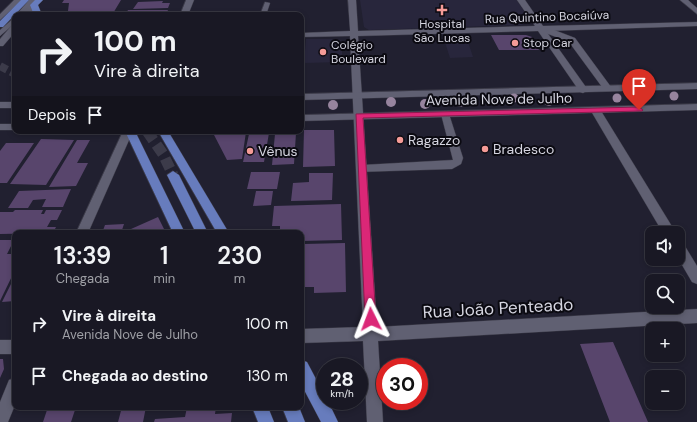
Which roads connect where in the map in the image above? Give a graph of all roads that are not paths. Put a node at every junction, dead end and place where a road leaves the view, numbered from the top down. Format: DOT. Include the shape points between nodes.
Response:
graph roads {
  1 [pos="18,0"];
  2 [pos="25,0"];
  3 [pos="190,0"];
  4 [pos="352,0"];
  5 [pos="521,0"];
  6 [pos="684,0"];
  7 [pos="35,2"];
  8 [pos="267,3"];
  9 [pos="13,12"];
  10 [pos="23,12"];
  11 [pos="28,12"];
  12 [pos="37,12"];
  13 [pos="185,12"];
  14 [pos="264,12"];
  15 [pos="697,12"];
  16 [pos="12,14"];
  17 [pos="0,18"];
  18 [pos="12,22"];
  19 [pos="697,24"];
  20 [pos="0,26"];
  21 [pos="12,30"];
  22 [pos="543,30"];
  23 [pos="0,34"];
  24 [pos="353,34"];
  25 [pos="304,35"];
  26 [pos="0,44"];
  27 [pos="697,86"];
  28 [pos="608,89"];
  29 [pos="583,90"];
  30 [pos="356,96"];
  31 [pos="304,97"];
  32 [pos="12,104"];
  33 [pos="0,105"];
  34 [pos="697,107"];
  35 [pos="596,112"];
  36 [pos="445,114"];
  37 [pos="359,116"];
  38 [pos="304,118"];
  39 [pos="0,127"];
  40 [pos="12,127"];
  41 [pos="128,134"];
  42 [pos="130,134"];
  43 [pos="165,134"];
  44 [pos="362,169"];
  45 [pos="173,175"];
  46 [pos="666,226"];
  47 [pos="83,230"];
  48 [pos="178,230"];
  49 [pos="200,230"];
  50 [pos="221,230"];
  51 [pos="685,258"];
  52 [pos="697,278"];
  53 [pos="697,316"];
  54 [pos="371,334"];
  55 [pos="304,336"];
  56 [pos="0,347"];
  57 [pos="12,347"];
  58 [pos="304,374"];
  59 [pos="12,393"];
  60 [pos="261,410"];
  61 [pos="291,410"];
  62 [pos="0,422"];
  63 [pos="266,422"];
  64 [pos="297,422"];
  65 [pos="330,422"];
  66 [pos="375,422"];
  1 -- 17 [label="street"];
  2 -- 9 [label="main road"];
  3 -- 13 [label="street"];
  4 -- 24 [label="street"];
  5 -- 22 [label="street"];
  6 -- 15 [label="street"];
  7 -- 10 [label="lane"];
  7 -- 11 [label="street"];
  7 -- 12 [label="main road"];
  8 -- 14 [label="lane"];
  16 -- 20 [label="main road"];
  18 -- 23 [label="lane"];
  19 -- 22 [label="street, Rua Quintino Bocaiúva"];
  21 -- 26 [label="street"];
  22 -- 24 [label="street, Rua Quintino Bocaiúva"];
  22 -- 28 [label="lane" via="572,40"];
  22 -- 29 [label="street"];
  24 -- 25 [label="street, Rua Quintino Bocaiúva"];
  24 -- 30 [label="street"];
  27 -- 28 [label="street, Avenida Nove de Julho"];
  28 -- 29 [label="street, Avenida Nove de Julho"];
  29 -- 30 [label="street, Avenida Nove de Julho"];
  30 -- 31 [label="street, Avenida Nove de Julho"];
  30 -- 37 [label="street"];
  32 -- 33 [label="street"];
  34 -- 35 [label="street, Avenida Nove de Julho"];
  35 -- 36 [label="street, Avenida Nove de Julho"];
  35 -- 46 [label="street"];
  36 -- 37 [label="street, Avenida Nove de Julho"];
  36 -- 44 [label="lane" via="457,162 452,165"];
  37 -- 38 [label="street, Avenida Nove de Julho"];
  37 -- 44 [label="street"];
  39 -- 40 [label="street"];
  41 -- 47 [label="street"];
  42 -- 48 [label="main road"];
  43 -- 50 [label="main road"];
  44 -- 54 [label="street"];
  45 -- 49 [label="main road"];
  51 -- 52 [label="street"];
  53 -- 54 [label="street, Rua João Penteado"];
  54 -- 55 [label="street, Rua João Penteado"];
  54 -- 66 [label="street"];
  56 -- 57 [label="street"];
  58 -- 65 [label="main road"];
  59 -- 62 [label="street"];
  60 -- 63 [label="main road"];
  61 -- 64 [label="main road"];
}
